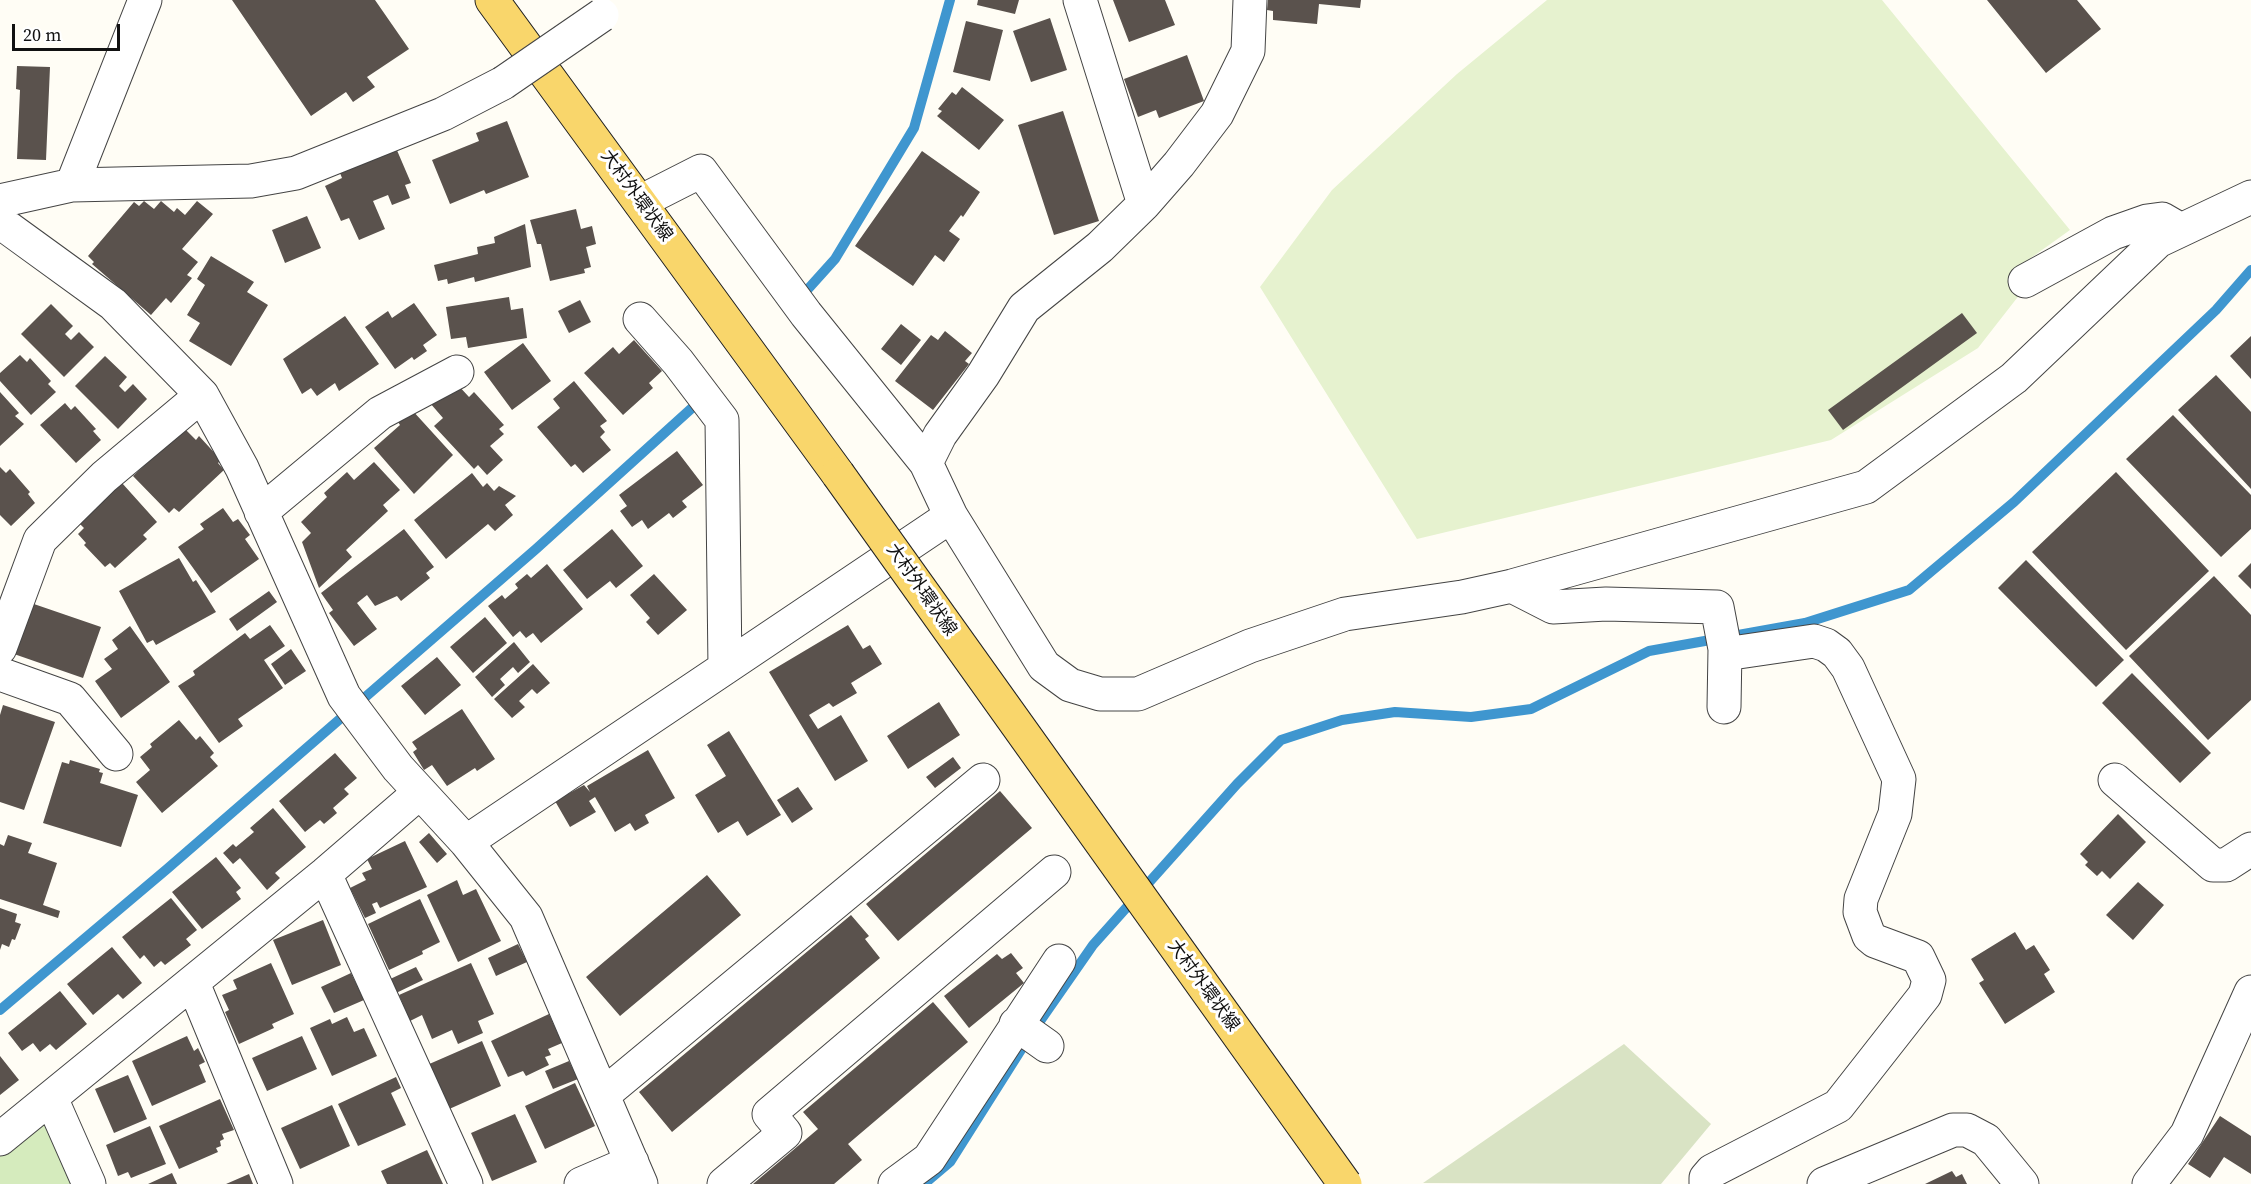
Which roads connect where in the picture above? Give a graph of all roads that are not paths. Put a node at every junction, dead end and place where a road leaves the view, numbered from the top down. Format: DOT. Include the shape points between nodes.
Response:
graph roads {
  1 [pos="145,0"];
  2 [pos="492,0"];
  3 [pos="1080,0"];
  4 [pos="1250,0"];
  5 [pos="610,8"];
  6 [pos="72,185"];
  7 [pos="2251,197"];
  8 [pos="0,201"];
  9 [pos="640,202"];
  10 [pos="1144,204"];
  11 [pos="0,222"];
  12 [pos="2181,230"];
  13 [pos="2025,281"];
  14 [pos="640,319"];
  15 [pos="456,372"];
  16 [pos="202,395"];
  17 [pos="926,463"];
  18 [pos="261,512"];
  19 [pos="951,516"];
  20 [pos="1512,586"];
  21 [pos="0,648"];
  22 [pos="1725,652"];
  23 [pos="725,668"];
  24 [pos="0,674"];
  25 [pos="1724,707"];
  26 [pos="116,754"];
  27 [pos="983,780"];
  28 [pos="2115,780"];
  29 [pos="419,793"];
  30 [pos="466,842"];
  31 [pos="2251,849"];
  32 [pos="1054,872"];
  33 [pos="325,874"];
  34 [pos="1059,960"];
  35 [pos="194,983"];
  36 [pos="2251,992"];
  37 [pos="1017,1025"];
  38 [pos="1047,1046"];
  39 [pos="603,1095"];
  40 [pos="51,1098"];
  41 [pos="0,1139"];
  42 [pos="637,1173"];
  43 [pos="2160,1180"];
  44 [pos="89,1184"];
  45 [pos="276,1184"];
  46 [pos="466,1184"];
  47 [pos="581,1184"];
  48 [pos="724,1184"];
  49 [pos="895,1184"];
  50 [pos="1345,1184"];
  51 [pos="1706,1184"];
  52 [pos="1824,1184"];
  53 [pos="2022,1184"];
  1 -- 6 [label="street"];
  2 -- 9 [label="main road, 大村外環状線"];
  3 -- 10 [label="street"];
  4 -- 10 [label="street" via="1248,51 1217,114"];
  5 -- 6 [label="street, bridge" via="503,83 443,114 296,173 251,181"];
  6 -- 8 [label="street"];
  7 -- 12 [label="street"];
  9 -- 17 [label="street" via="701,171 806,314"];
  9 -- 50 [label="main road, 大村外環状線, bridge"];
  10 -- 17 [label="street" via="1100,247 1024,308 940,435"];
  11 -- 16 [label="street" via="113,304"];
  12 -- 13 [label="street" via="2162,219 2146,221 2114,233"];
  12 -- 20 [label="street" via="2158,241 2014,378 1866,487"];
  14 -- 23 [label="street" via="722,420"];
  15 -- 18 [label="street" via="380,412"];
  16 -- 18 [label="street"];
  16 -- 21 [label="street" via="104,477 40,540"];
  17 -- 19 [label="street"];
  18 -- 29 [label="street" via="344,696"];
  19 -- 20 [label="street" via="1044,666 1070,685 1100,694 1138,694 1250,646 1345,614"];
  19 -- 23 [label="street"];
  20 -- 22 [label="street" via="1552,607 1717,607"];
  22 -- 25 [label="street"];
  22 -- 51 [label="street" via="1814,641 1838,653 1848,668 1899,779 1895,814 1861,899 1860,912 1869,936 1917,957 1929,980 1925,995 1838,1106 1712,1171"];
  23 -- 30 [label="street"];
  24 -- 26 [label="street" via="70,699"];
  27 -- 39 [label="street"];
  28 -- 31 [label="street" via="2213,865 2226,866"];
  29 -- 30 [label="street"];
  29 -- 33 [label="street"];
  30 -- 39 [label="street" via="526,917"];
  32 -- 48 [label="street" via="769,1114 785,1133"];
  33 -- 35 [label="street"];
  33 -- 46 [label="street"];
  34 -- 37 [label="street"];
  35 -- 40 [label="street"];
  35 -- 45 [label="street"];
  36 -- 43 [label="street" via="2187,1134"];
  37 -- 38 [label="street"];
  37 -- 49 [label="street" via="929,1159"];
  39 -- 42 [label="street"];
  40 -- 41 [label="street"];
  40 -- 44 [label="street"];
  42 -- 47 [label="street"];
  52 -- 53 [label="street" via="1953,1130 1967,1130 1986,1140"];
}
